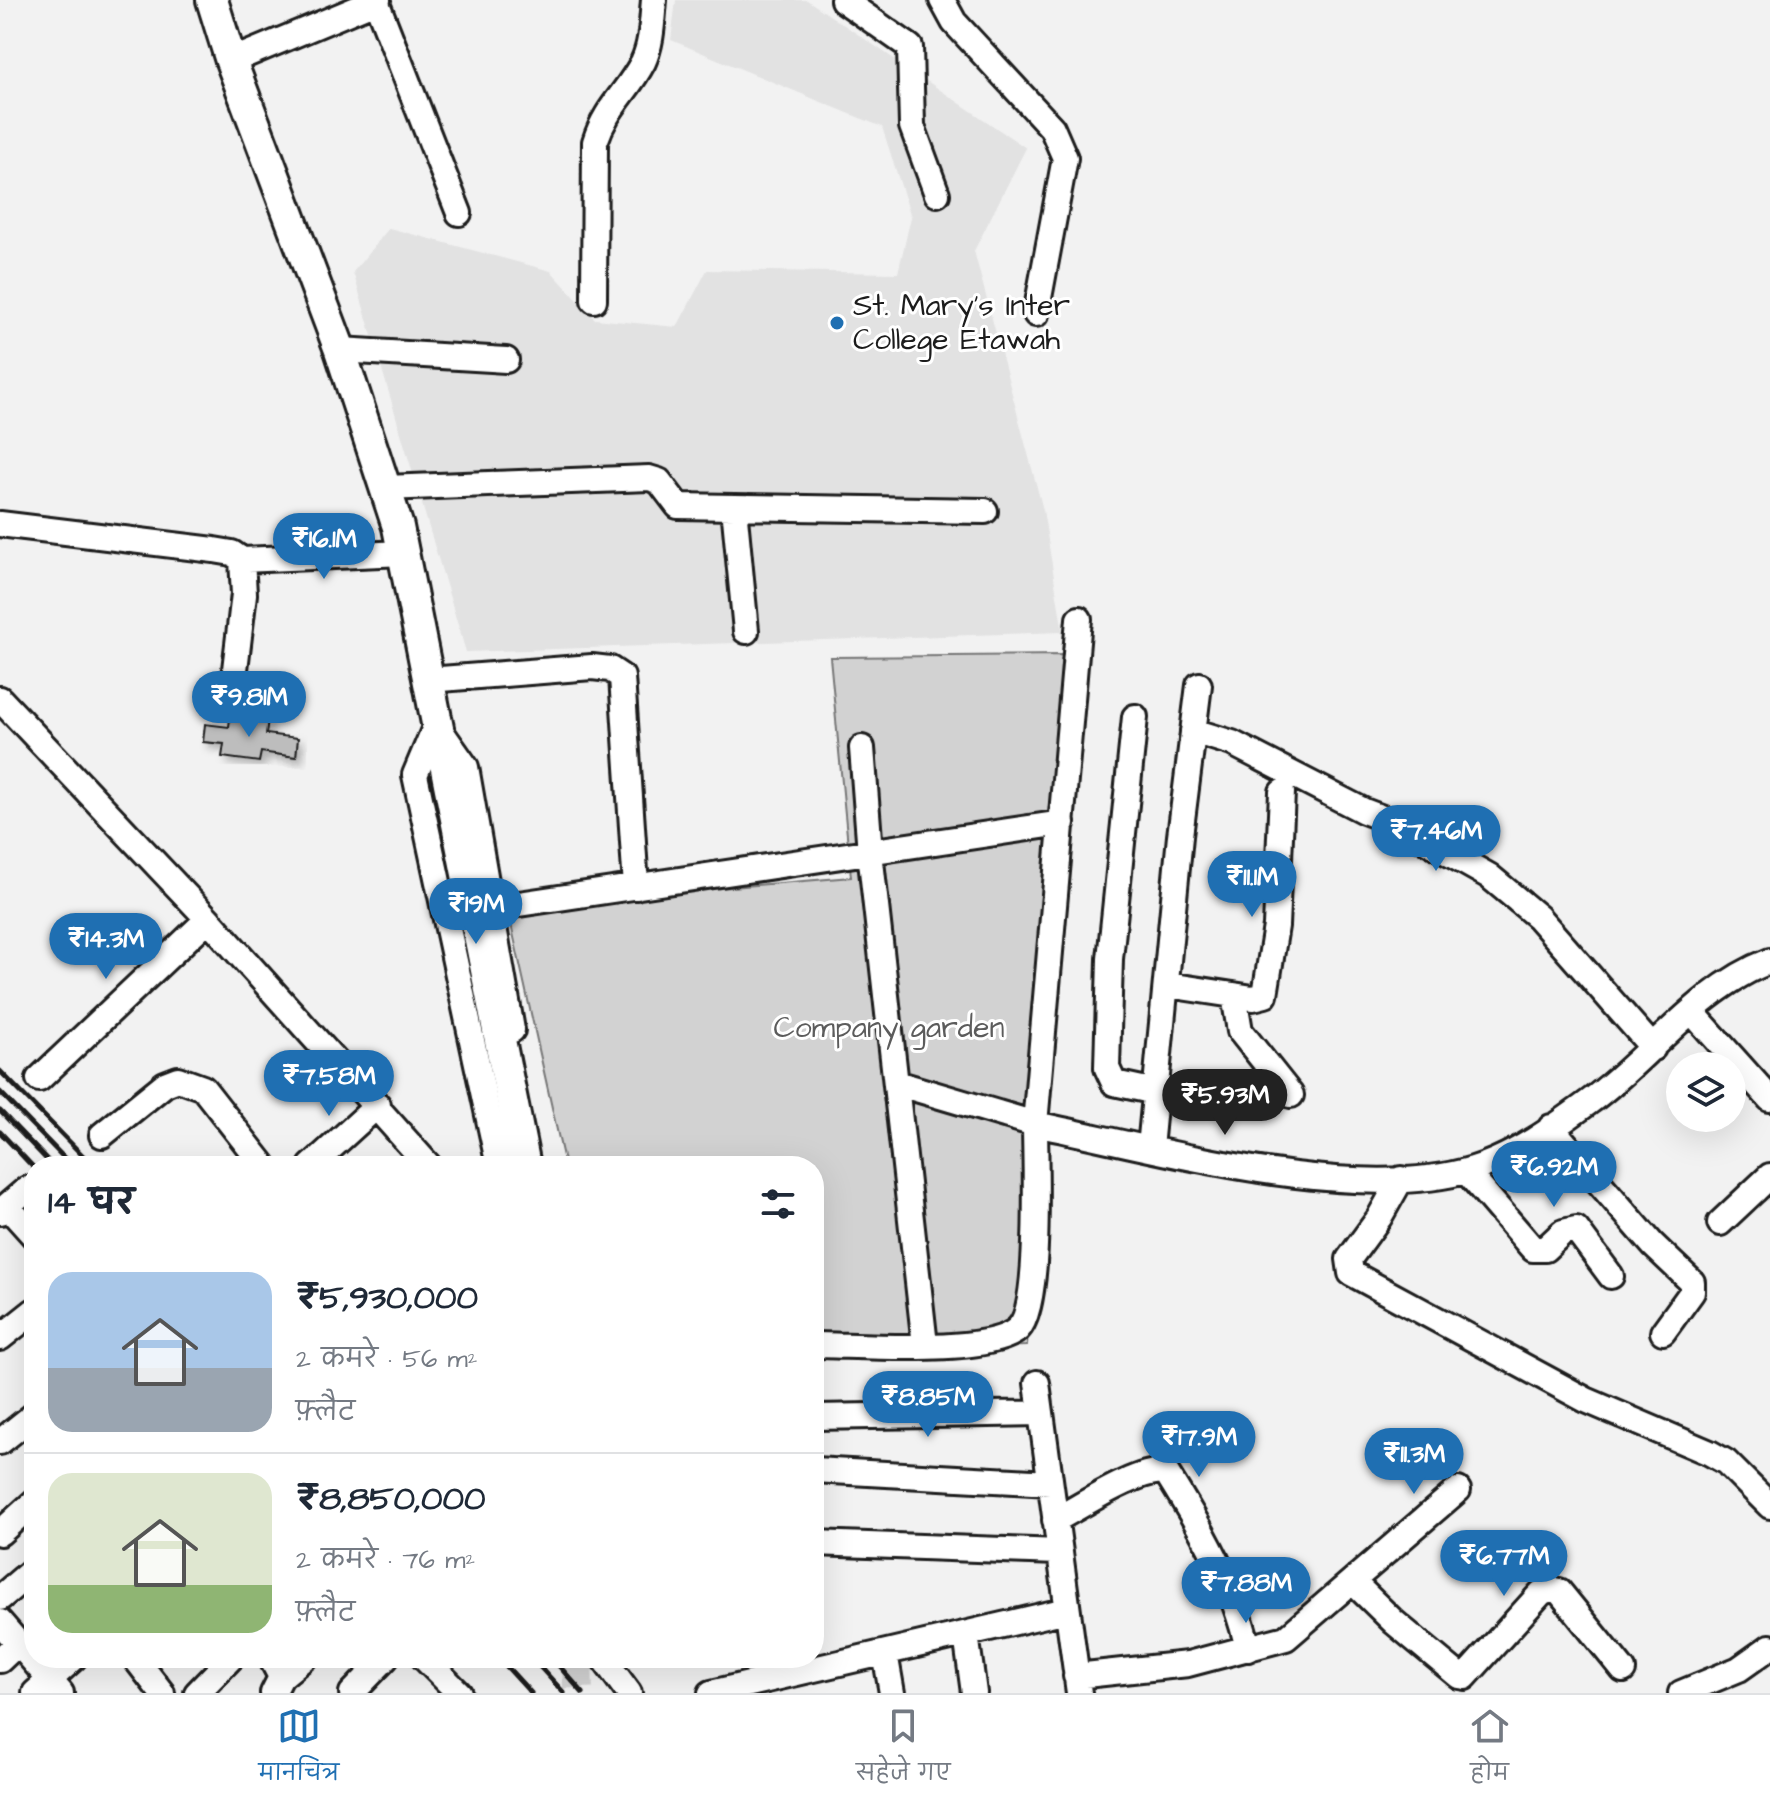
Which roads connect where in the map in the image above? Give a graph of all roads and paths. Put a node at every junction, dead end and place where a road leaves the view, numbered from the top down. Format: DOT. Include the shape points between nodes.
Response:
graph roads {
  1 [pos="212,0"];
  2 [pos="377,0"];
  3 [pos="654,0"];
  4 [pos="843,0"];
  5 [pos="942,0"];
  6 [pos="231,61"];
  7 [pos="937,194"];
  8 [pos="459,213"];
  9 [pos="594,300"];
  10 [pos="1036,314"];
  11 [pos="340,350"];
  12 [pos="506,360"];
  13 [pos="385,488"];
  14 [pos="734,507"];
  15 [pos="985,511"];
  16 [pos="0,524"];
  17 [pos="404,553"];
  18 [pos="242,560"];
  19 [pos="1079,619"];
  20 [pos="746,631"];
  21 [pos="428,680"];
  22 [pos="1199,685"];
  23 [pos="0,699"];
  24 [pos="231,703"];
  25 [pos="1135,717"];
  26 [pos="436,725"];
  27 [pos="1193,731"];
  28 [pos="862,748"];
  29 [pos="1282,792"];
  30 [pos="1062,823"];
  31 [pos="870,852"];
  32 [pos="636,887"];
  33 [pos="492,908"];
  34 [pos="208,919"];
  35 [pos="1770,961"];
  36 [pos="1168,985"];
  37 [pos="1234,995"];
  38 [pos="1692,1012"];
  39 [pos="1653,1048"];
  40 [pos="39,1079"];
  41 [pos="896,1083"];
  42 [pos="1156,1092"];
  43 [pos="1291,1095"];
  44 [pos="1770,1099"];
  45 [pos="378,1105"];
  46 [pos="1035,1124"];
  47 [pos="1551,1127"];
  48 [pos="102,1135"];
  49 [pos="1150,1148"];
  50 [pos="256,1156"];
  51 [pos="322,1156"];
  52 [pos="421,1156"];
  53 [pos="497,1156"];
  54 [pos="523,1156"];
  55 [pos="534,1156"];
  56 [pos="1466,1171"];
  57 [pos="1770,1176"];
  58 [pos="1401,1179"];
  59 [pos="24,1192"];
  60 [pos="4,1209"];
  61 [pos="1720,1223"];
  62 [pos="24,1227"];
  63 [pos="1611,1276"];
  64 [pos="24,1319"];
  65 [pos="1663,1332"];
  66 [pos="0,1338"];
  67 [pos="824,1345"];
  68 [pos="925,1345"];
  69 [pos="1037,1383"];
  70 [pos="1041,1413"];
  71 [pos="824,1417"];
  72 [pos="24,1423"];
  73 [pos="0,1442"];
  74 [pos="824,1471"];
  75 [pos="1050,1483"];
  76 [pos="1458,1490"];
  77 [pos="1770,1506"];
  78 [pos="24,1511"];
  79 [pos="1055,1520"];
  80 [pos="0,1533"];
  81 [pos="824,1543"];
  82 [pos="1059,1552"];
  83 [pos="24,1578"];
  84 [pos="1353,1582"];
  85 [pos="0,1598"];
  86 [pos="1067,1610"];
  87 [pos="0,1622"];
  88 [pos="966,1634"];
  89 [pos="18,1643"];
  90 [pos="1770,1647"];
  91 [pos="1248,1649"];
  92 [pos="24,1652"];
  93 [pos="885,1653"];
  94 [pos="0,1660"];
  95 [pos="824,1667"];
  96 [pos="35,1668"];
  97 [pos="65,1668"];
  98 [pos="143,1668"];
  99 [pos="221,1668"];
  100 [pos="376,1668"];
  101 [pos="434,1668"];
  102 [pos="610,1668"];
  103 [pos="820,1668"];
  104 [pos="1623,1670"];
  105 [pos="1465,1677"];
  106 [pos="1077,1684"];
  107 [pos="48,1688"];
  108 [pos="162,1693"];
  109 [pos="197,1693"];
  110 [pos="352,1693"];
  111 [pos="459,1693"];
  112 [pos="629,1693"];
  113 [pos="711,1693"];
  114 [pos="892,1693"];
  115 [pos="974,1693"];
  116 [pos="1484,1693"];
  117 [pos="1681,1693"];
  1 -- 6 [label="main road"];
  2 -- 6 [label="street"];
  2 -- 8 [label="street"];
  3 -- 9 [label="street" via="644,60 603,117 595,142"];
  4 -- 7 [label="street" via="910,47 912,126"];
  5 -- 10 [label="street" via="945,11 1062,145 1065,158"];
  6 -- 11 [label="main road"];
  11 -- 12 [label="street"];
  11 -- 13 [label="main road"];
  13 -- 14 [label="street" via="649,478 659,481 678,506"];
  13 -- 17 [label="main road"];
  14 -- 15 [label="street"];
  14 -- 20 [label="street"];
  16 -- 18 [label="street" via="214,550"];
  17 -- 18 [label="street"];
  17 -- 21 [label="main road"];
  18 -- 24 [label="street" via="244,594"];
  19 -- 30 [label="street"];
  21 -- 26 [label="main road"];
  21 -- 32 [label="street" via="592,667 622,677"];
  22 -- 27 [label="street"];
  23 -- 34 [label="street"];
  25 -- 42 [label="street" via="1110,959 1107,1068 1114,1083"];
  26 -- 33 [label="street" via="466,767"];
  26 -- 53 [label="street" via="415,775"];
  26 -- 54 [label="main road"];
  27 -- 36 [label="street"];
  27 -- 39 [label="street" via="1232,743 1489,876 1538,917"];
  28 -- 31 [label="street"];
  29 -- 37 [label="street" via="1269,986 1262,997"];
  30 -- 31 [label="street"];
  30 -- 46 [label="street"];
  31 -- 32 [label="street"];
  31 -- 41 [label="street"];
  32 -- 33 [label="street"];
  33 -- 55 [label="street"];
  34 -- 40 [label="street"];
  34 -- 45 [label="street"];
  35 -- 38 [label="street" via="1725,984"];
  36 -- 37 [label="street"];
  36 -- 42 [label="street"];
  37 -- 43 [label="street" via="1240,1031"];
  38 -- 39 [label="street"];
  38 -- 44 [label="street"];
  39 -- 47 [label="street"];
  41 -- 46 [label="street"];
  41 -- 68 [label="street"];
  42 -- 49 [label="street"];
  45 -- 51 [label="street"];
  45 -- 52 [label="street"];
  46 -- 49 [label="street"];
  46 -- 68 [label="street" via="1034,1278 1019,1328 972,1345"];
  47 -- 56 [label="street"];
  47 -- 65 [label="street" via="1692,1282 1692,1292"];
  48 -- 50 [label="street" via="178,1079 203,1088"];
  49 -- 58 [label="street" via="1326,1178"];
  56 -- 58 [label="street"];
  56 -- 63 [label="street" via="1533,1249 1545,1249 1563,1232 1576,1229"];
  57 -- 61 [label="street"];
  58 -- 77 [label="street" via="1349,1259 1351,1273 1586,1400 1710,1453"];
  59 -- 60 [label="street"];
  60 -- 62 [label="street"];
  64 -- 66 [label="street"];
  67 -- 68 [label="street"];
  69 -- 70 [label="street"];
  70 -- 71 [label="street"];
  70 -- 75 [label="street"];
  72 -- 73 [label="street"];
  74 -- 75 [label="street"];
  75 -- 79 [label="street"];
  76 -- 84 [label="street"];
  78 -- 80 [label="street"];
  79 -- 82 [label="street"];
  79 -- 91 [label="street" via="1155,1470 1166,1472 1200,1526 1235,1600"];
  81 -- 82 [label="street"];
  82 -- 86 [label="street"];
  83 -- 85 [label="street"];
  84 -- 91 [label="street" via="1286,1638"];
  84 -- 105 [label="street" via="1449,1670"];
  86 -- 88 [label="street"];
  86 -- 106 [label="street"];
  87 -- 89 [label="street"];
  88 -- 93 [label="street"];
  88 -- 115 [label="street"];
  89 -- 92 [label="street"];
  89 -- 94 [label="street"];
  90 -- 117 [label="street" via="1739,1669"];
  91 -- 106 [label="street"];
  93 -- 95 [label="street"];
  93 -- 114 [label="street"];
  96 -- 107 [label="street"];
  97 -- 107 [label="street"];
  98 -- 108 [label="street"];
  99 -- 109 [label="street"];
  100 -- 110 [label="street"];
  101 -- 111 [label="street"];
  102 -- 112 [label="street"];
  103 -- 113 [label="street"];
  104 -- 105 [label="street" via="1559,1591 1549,1589"];
  105 -- 116 [label="street"];
}
